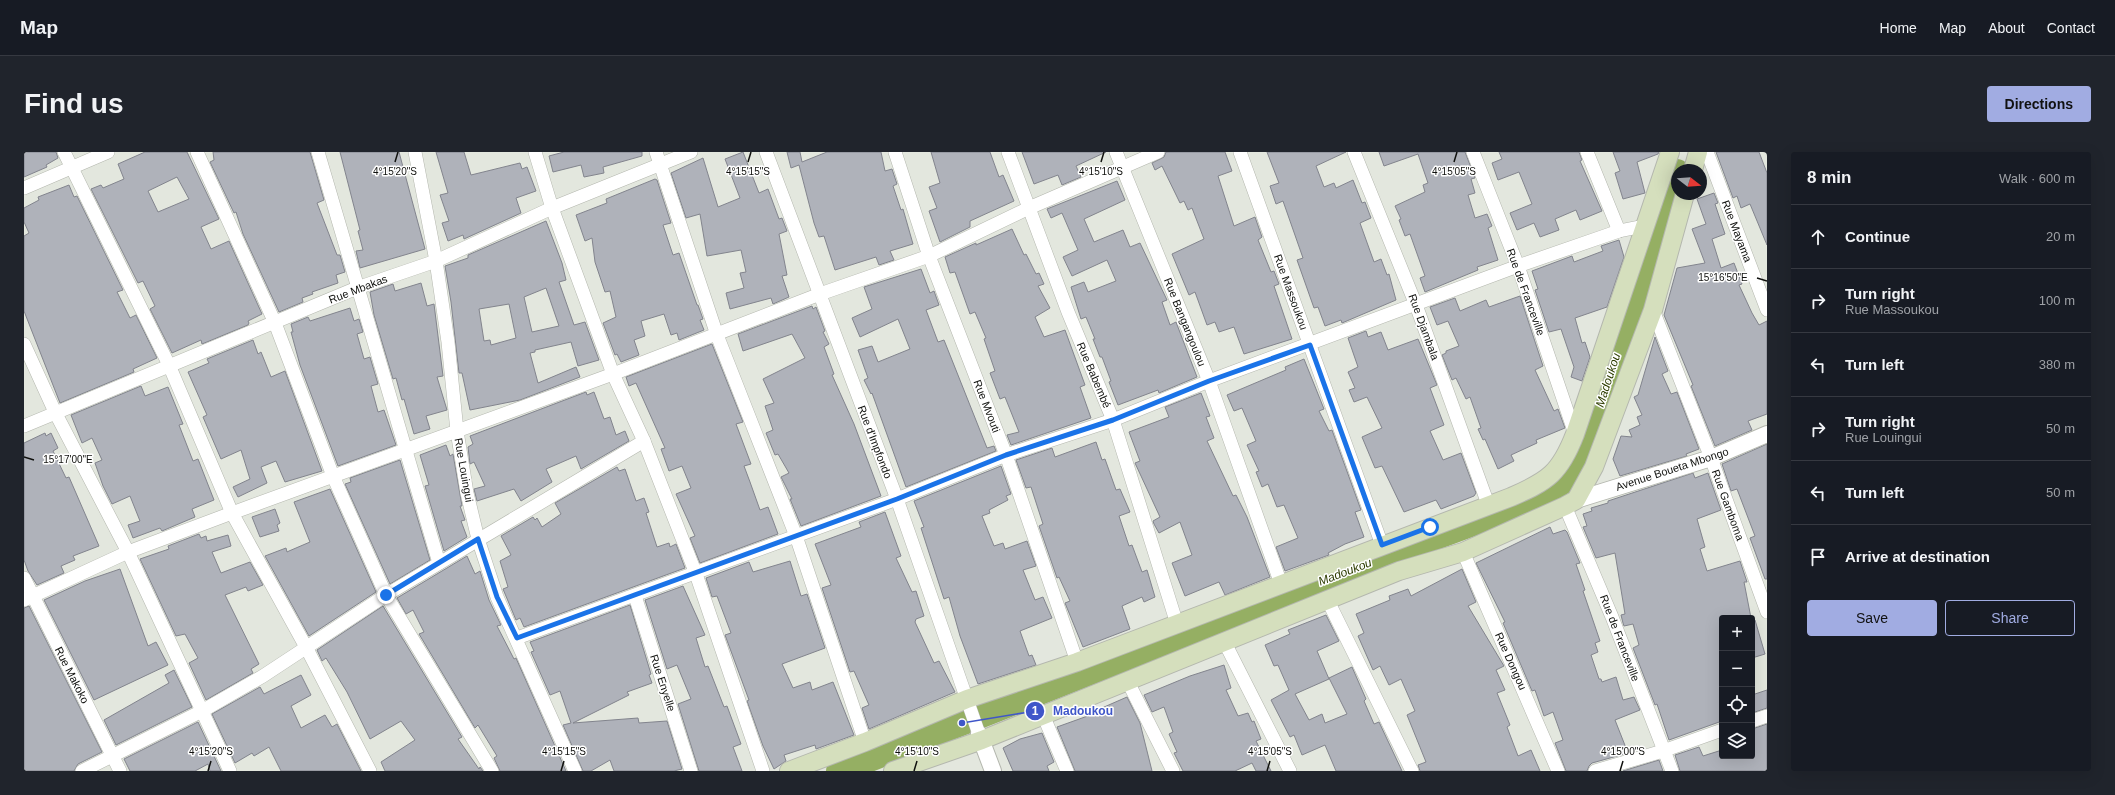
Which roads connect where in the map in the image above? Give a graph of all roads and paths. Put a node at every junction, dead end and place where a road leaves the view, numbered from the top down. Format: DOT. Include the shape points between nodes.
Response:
graph roads {
  1 [pos="64,152"];
  2 [pos="108,152"];
  3 [pos="197,152"];
  4 [pos="318,152"];
  5 [pos="415,152"];
  6 [pos="535,152"];
  7 [pos="691,152"];
  8 [pos="766,152"];
  9 [pos="895,152"];
  10 [pos="1008,152"];
  11 [pos="1116,152"];
  12 [pos="1158,152"];
  13 [pos="1240,152"];
  14 [pos="1354,152"];
  15 [pos="1473,152"];
  16 [pos="1587,152"];
  17 [pos="1670,152"];
  18 [pos="1698,152"];
  19 [pos="1707,152"];
  20 [pos="658,158"];
  21 [pos="1695,164"];
  22 [pos="71,166"];
  23 [pos="1122,168"];
  24 [pos="24,188"];
  25 [pos="1683,200"];
  26 [pos="552,208"];
  27 [pos="1029,208"];
  28 [pos="1644,226"];
  29 [pos="1619,231"];
  30 [pos="929,256"];
  31 [pos="436,261"];
  32 [pos="1518,266"];
  33 [pos="357,288"];
  34 [pos="820,294"];
  35 [pos="1416,305"];
  36 [pos="1653,310"];
  37 [pos="1767,310"];
  38 [pos="275,323"];
  39 [pos="717,335"];
  40 [pos="24,344"];
  41 [pos="1310,345"];
  42 [pos="169,365"];
  43 [pos="614,374"];
  44 [pos="1209,381"];
  45 [pos="55,412"];
  46 [pos="1113,420"];
  47 [pos="24,426"];
  48 [pos="457,431"];
  49 [pos="1575,434"];
  50 [pos="1767,434"];
  51 [pos="644,441"];
  52 [pos="405,450"];
  53 [pos="1006,455"];
  54 [pos="1711,458"];
  55 [pos="333,476"];
  56 [pos="897,499"];
  57 [pos="1571,503"];
  58 [pos="1488,504"];
  59 [pos="232,513"];
  60 [pos="796,536"];
  61 [pos="478,539"];
  62 [pos="1382,545"];
  63 [pos="128,552"];
  64 [pos="1463,552"];
  65 [pos="439,563"];
  66 [pos="696,574"];
  67 [pos="24,578"];
  68 [pos="1281,584"];
  69 [pos="386,595"];
  70 [pos="635,596"];
  71 [pos="28,598"];
  72 [pos="1328,601"];
  73 [pos="1767,612"];
  74 [pos="1176,624"];
  75 [pos="517,638"];
  76 [pos="1225,643"];
  77 [pos="306,647"];
  78 [pos="1077,662"];
  79 [pos="1128,682"];
  80 [pos="968,703"];
  81 [pos="202,711"];
  82 [pos="1043,715"];
  83 [pos="1767,716"];
  84 [pos="1755,719"];
  85 [pos="1719,731"];
  86 [pos="980,737"];
  87 [pos="866,742"];
  88 [pos="1663,751"];
  89 [pos="112,756"];
  90 [pos="82,771"];
  91 [pos="120,771"];
  92 [pos="230,771"];
  93 [pos="370,771"];
  94 [pos="492,771"];
  95 [pos="575,771"];
  96 [pos="691,771"];
  97 [pos="763,771"];
  98 [pos="789,771"];
  99 [pos="893,771"];
  100 [pos="993,771"];
  101 [pos="1067,771"];
  102 [pos="1173,771"];
  103 [pos="1290,771"];
  104 [pos="1412,771"];
  105 [pos="1558,771"];
  106 [pos="1595,771"];
  107 [pos="1672,771"];
  1 -- 22 [label="street"];
  2 -- 22 [label="street"];
  3 -- 38 [label="street"];
  4 -- 33 [label="street"];
  5 -- 31 [label="street, Rue Louingui"];
  6 -- 26 [label="street"];
  7 -- 20 [label="street, Rue Mbakas"];
  8 -- 34 [label="street, Rue d'Impfondo"];
  9 -- 30 [label="street, Rue Mvouti"];
  10 -- 27 [label="street, Rue Babembé"];
  11 -- 23 [label="street, Rue Bangangoulou"];
  12 -- 23 [label="street"];
  13 -- 41 [label="street, Rue Massoukou"];
  14 -- 35 [label="street, Rue Djambala"];
  15 -- 32 [label="street, Rue de Franceville"];
  16 -- 29 [label="street"];
  17 -- 28 [label="main road"];
  18 -- 21 [label="main road"];
  19 -- 37 [label="street, Rue Mayama"];
  20 -- 26 [label="street, Rue Mbakas"];
  20 -- 39 [label="street"];
  22 -- 24 [label="street"];
  22 -- 42 [label="street"];
  23 -- 27 [label="street"];
  23 -- 44 [label="street, Rue Bangangoulou"];
  25 -- 36 [label="main road"];
  26 -- 31 [label="street, Rue Mbakas"];
  26 -- 43 [label="street"];
  27 -- 30 [label="street"];
  27 -- 46 [label="street, Rue Babembé" via="1068,312"];
  28 -- 29 [label="street"];
  28 -- 49 [label="main road"];
  29 -- 32 [label="street"];
  30 -- 34 [label="street"];
  30 -- 53 [label="street, Rue Mvouti"];
  31 -- 33 [label="street, Rue Mbakas"];
  31 -- 48 [label="street, Rue Louingui"];
  32 -- 35 [label="street"];
  32 -- 49 [label="street, Rue de Franceville"];
  33 -- 38 [label="street, Rue Mbakas"];
  33 -- 52 [label="street"];
  34 -- 39 [label="street"];
  34 -- 56 [label="street, Rue d'Impfondo"];
  35 -- 41 [label="street"];
  35 -- 58 [label="street, Rue Djambala"];
  36 -- 54 [label="street, Rue Gamboma"];
  36 -- 57 [label="main road" via="1594,467"];
  38 -- 42 [label="street, Rue Mbakas"];
  38 -- 55 [label="street"];
  39 -- 43 [label="street"];
  39 -- 60 [label="street"];
  40 -- 45 [label="street"];
  41 -- 44 [label="street"];
  41 -- 62 [label="street, Rue Massoukou"];
  42 -- 45 [label="street, Rue Mbakas"];
  42 -- 59 [label="street"];
  43 -- 48 [label="street"];
  43 -- 51 [label="street"];
  44 -- 46 [label="street"];
  44 -- 68 [label="street, Rue Bangangoulou"];
  45 -- 47 [label="street, Rue Mbakas"];
  45 -- 63 [label="street"];
  46 -- 53 [label="street"];
  46 -- 74 [label="street, Rue Babembé"];
  48 -- 52 [label="street"];
  48 -- 61 [label="street, Rue Louingui" via="467,493"];
  49 -- 58 [label="main road" via="1565,458 1547,479 1538,486"];
  50 -- 54 [label="street, Avenue Boueta Mbongo"];
  51 -- 61 [label="street"];
  51 -- 66 [label="street"];
  52 -- 55 [label="street"];
  52 -- 65 [label="street"];
  53 -- 56 [label="street"];
  53 -- 78 [label="street, Rue Mvouti"];
  54 -- 57 [label="street, Avenue Boueta Mbongo"];
  54 -- 73 [label="street, Rue Gamboma"];
  55 -- 59 [label="street"];
  55 -- 69 [label="street"];
  56 -- 60 [label="street"];
  56 -- 80 [label="street, Rue d'Impfondo"];
  57 -- 64 [label="main road"];
  57 -- 88 [label="street, Rue de Franceville"];
  58 -- 62 [label="main road"];
  59 -- 63 [label="street"];
  59 -- 77 [label="street"];
  60 -- 66 [label="street"];
  60 -- 87 [label="street"];
  61 -- 65 [label="street"];
  61 -- 75 [label="street, Rue Louingui" via="497,597"];
  62 -- 68 [label="main road"];
  63 -- 71 [label="street"];
  63 -- 81 [label="street"];
  64 -- 72 [label="main road" via="1399,571"];
  64 -- 105 [label="street, Rue Dongou"];
  65 -- 69 [label="street"];
  66 -- 70 [label="street"];
  66 -- 97 [label="street"];
  67 -- 71 [label="street, Rue Makoko"];
  68 -- 74 [label="main road"];
  69 -- 77 [label="street"];
  69 -- 94 [label="street"];
  70 -- 75 [label="street"];
  70 -- 96 [label="street, Rue Enyelle"];
  71 -- 89 [label="street, Rue Makoko"];
  72 -- 76 [label="main road"];
  72 -- 104 [label="street"];
  74 -- 78 [label="main road"];
  75 -- 95 [label="street, Rue Louingui"];
  76 -- 79 [label="main road"];
  76 -- 103 [label="street"];
  77 -- 81 [label="street" via="263,676"];
  77 -- 93 [label="street"];
  78 -- 80 [label="main road"];
  79 -- 82 [label="main road"];
  79 -- 102 [label="street"];
  80 -- 86 [label="street, Rue d'Impfondo"];
  80 -- 87 [label="main road"];
  81 -- 89 [label="street"];
  81 -- 92 [label="street"];
  82 -- 86 [label="main road"];
  82 -- 101 [label="street"];
  83 -- 84 [label="street"];
  85 -- 88 [label="street"];
  86 -- 99 [label="main road"];
  86 -- 100 [label="street"];
  87 -- 98 [label="main road"];
  88 -- 106 [label="street"];
  88 -- 107 [label="street, Rue de Franceville"];
  89 -- 90 [label="street"];
  89 -- 91 [label="street, Rue Makoko"];
}
